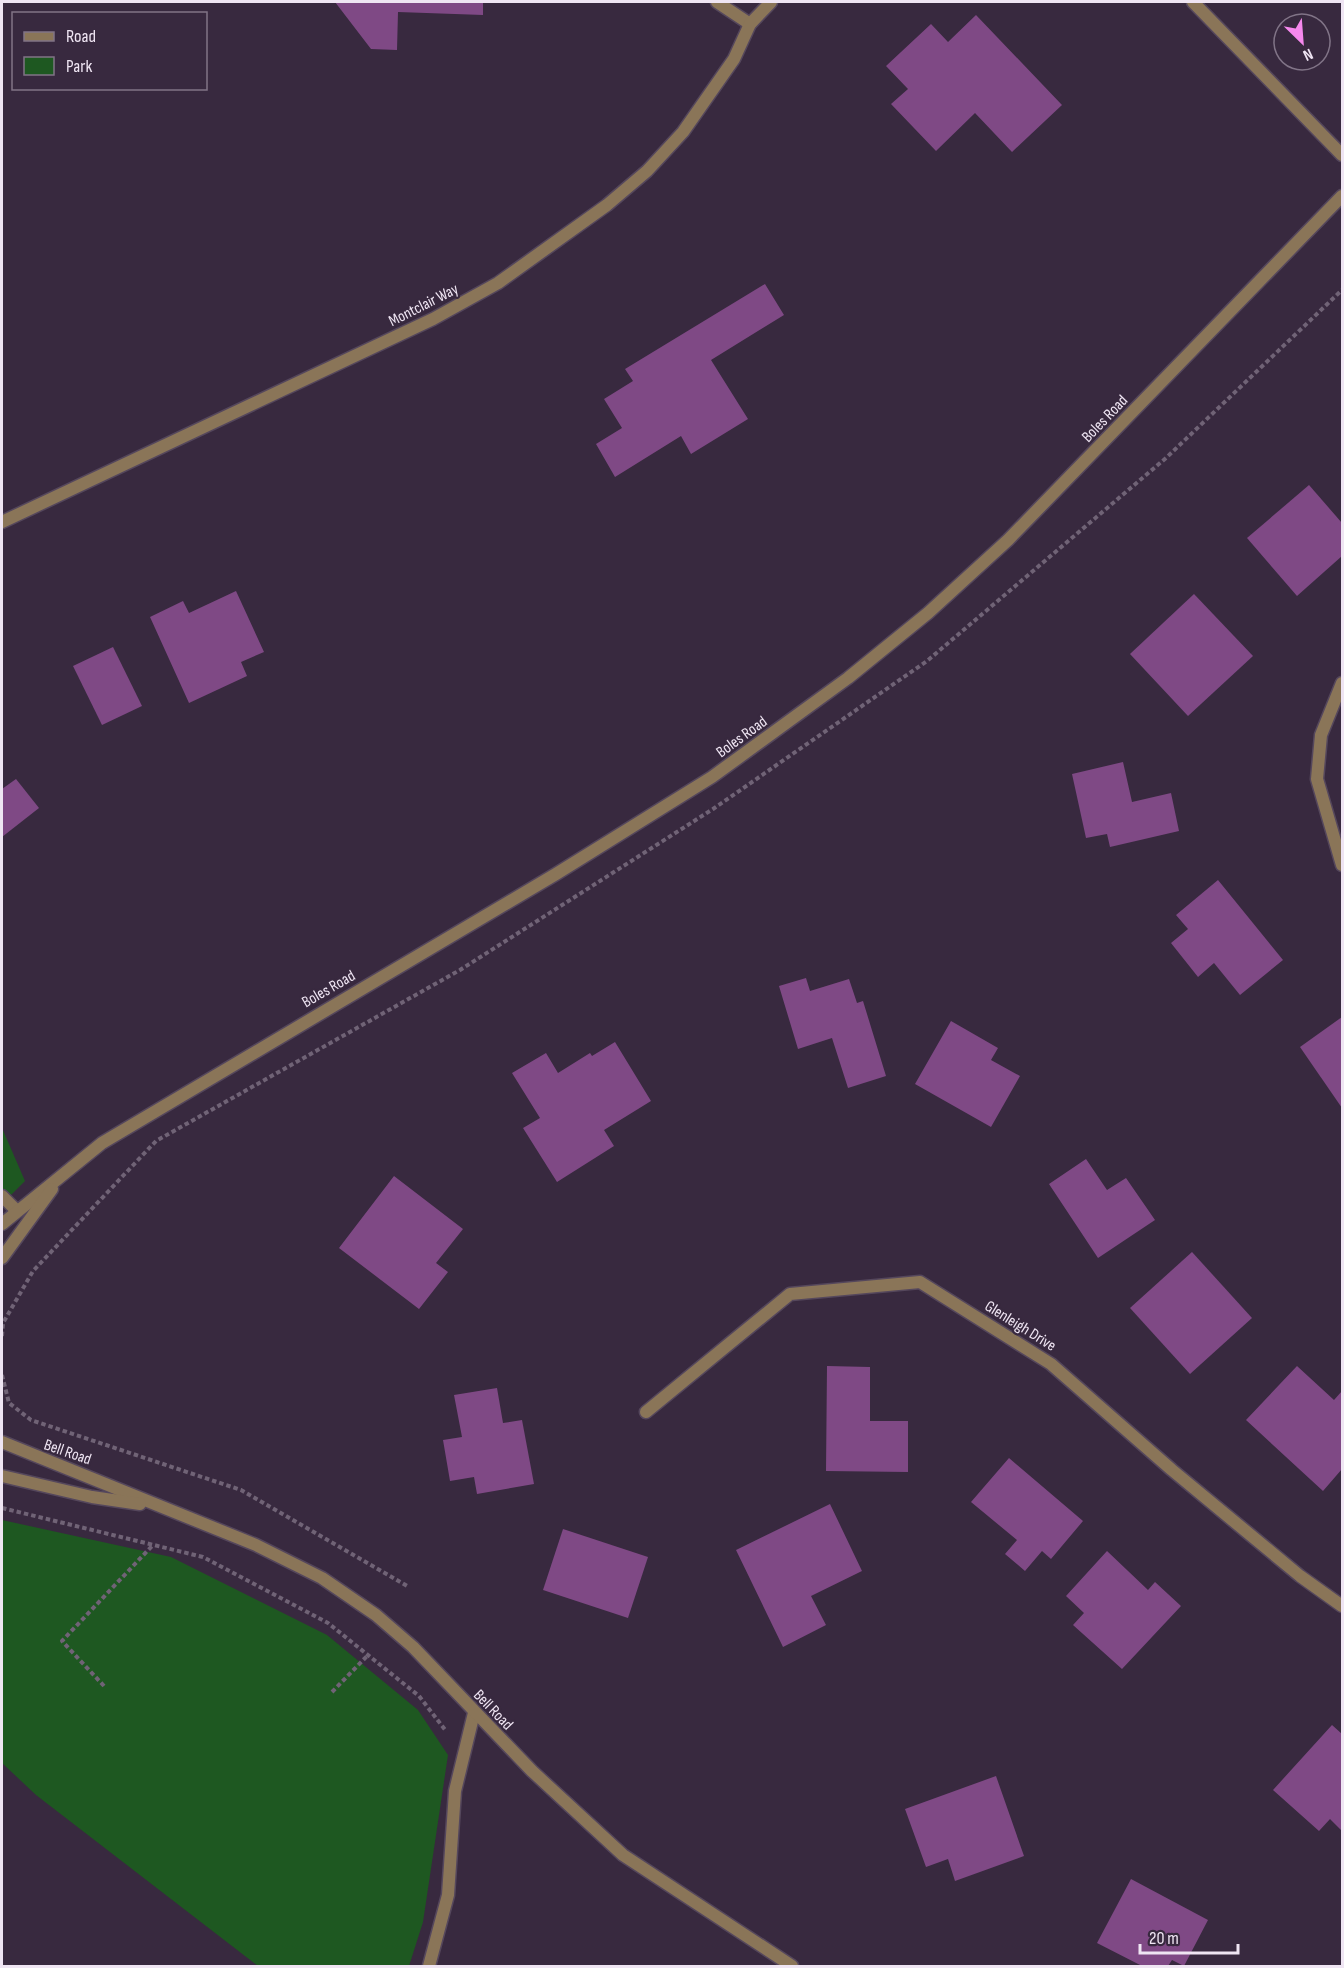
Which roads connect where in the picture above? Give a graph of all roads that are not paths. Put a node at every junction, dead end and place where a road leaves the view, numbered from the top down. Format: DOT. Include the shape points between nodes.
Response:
graph roads {
  1 [pos="717,2"];
  2 [pos="771,2"];
  3 [pos="1193,2"];
  4 [pos="750,24"];
  5 [pos="1342,155"];
  6 [pos="1342,196"];
  7 [pos="2,522"];
  8 [pos="1342,683"];
  9 [pos="1342,865"];
  10 [pos="62,1176"];
  11 [pos="2,1196"];
  12 [pos="17,1211"];
  13 [pos="2,1224"];
  14 [pos="2,1257"];
  15 [pos="646,1412"];
  16 [pos="2,1442"];
  17 [pos="2,1476"];
  18 [pos="156,1506"];
  19 [pos="1342,1606"];
  20 [pos="474,1713"];
  21 [pos="429,1966"];
  22 [pos="792,1966"];
  1 -- 4 [label="street"];
  2 -- 4 [label="street, Montclair Way"];
  3 -- 5 [label="street"];
  4 -- 7 [label="street, Montclair Way" via="734,59 683,132 647,171 607,206 498,283 433,319"];
  6 -- 10 [label="street, Boles Road" via="1008,540 928,614 848,678 712,777 556,874 147,1114 102,1143"];
  8 -- 9 [label="street" via="1321,735 1317,779"];
  10 -- 12 [label="street, Boles Road"];
  10 -- 14 [label="street, Boles Road"];
  11 -- 12 [label="street"];
  12 -- 13 [label="street, Boles Road"];
  15 -- 19 [label="street, Glenleigh Drive" via="790,1294 920,1282 1052,1364 1172,1470"];
  16 -- 18 [label="street, Bell Road"];
  17 -- 18 [label="street, Bell Road" via="92,1497"];
  18 -- 20 [label="street, Bell Road" via="256,1545 322,1578 376,1615 413,1647"];
  20 -- 21 [label="street" via="455,1791 447,1895"];
  20 -- 22 [label="street, Bell Road" via="623,1855"];
}
